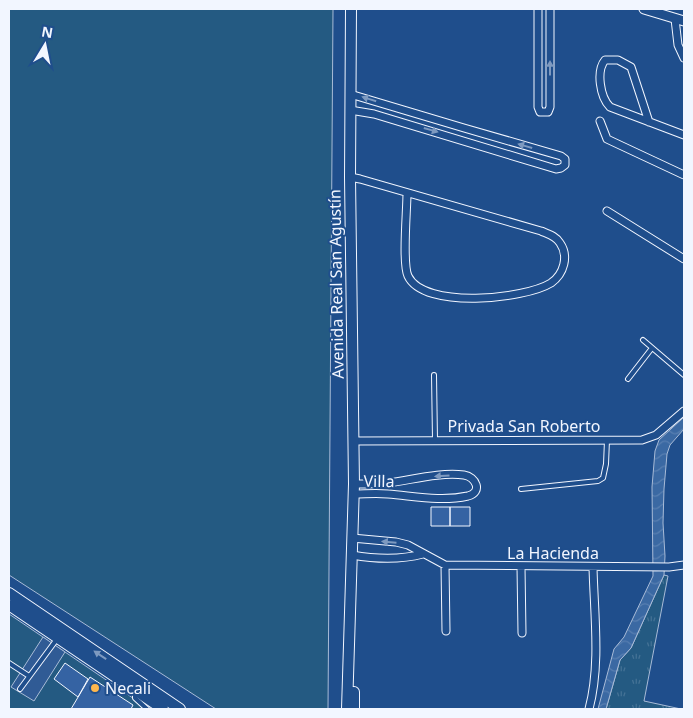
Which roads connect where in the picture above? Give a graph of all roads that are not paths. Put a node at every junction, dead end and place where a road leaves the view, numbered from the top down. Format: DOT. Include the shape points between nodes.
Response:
graph roads {
  1 [pos="351,9"];
  2 [pos="538,9"];
  3 [pos="550,9"];
  4 [pos="644,9"];
  5 [pos="680,20"];
  6 [pos="538,51"];
  7 [pos="550,52"];
  8 [pos="684,58"];
  9 [pos="350,94"];
  10 [pos="350,110"];
  11 [pos="600,121"];
  12 [pos="649,122"];
  13 [pos="464,128"];
  14 [pos="684,135"];
  15 [pos="461,139"];
  16 [pos="684,175"];
  17 [pos="350,177"];
  18 [pos="407,193"];
  19 [pos="607,211"];
  20 [pos="684,259"];
  21 [pos="643,340"];
  22 [pos="652,348"];
  23 [pos="434,375"];
  24 [pos="684,375"];
  25 [pos="628,379"];
  26 [pos="684,411"];
  27 [pos="435,440"];
  28 [pos="607,440"];
  29 [pos="354,441"];
  30 [pos="402,481"];
  31 [pos="373,484"];
  32 [pos="354,489"];
  33 [pos="522,489"];
  34 [pos="373,493"];
  35 [pos="403,496"];
  36 [pos="352,538"];
  37 [pos="423,554"];
  38 [pos="351,557"];
  39 [pos="684,564"];
  40 [pos="445,565"];
  41 [pos="521,567"];
  42 [pos="593,567"];
  43 [pos="9,593"];
  44 [pos="9,605"];
  45 [pos="446,630"];
  46 [pos="522,633"];
  47 [pos="58,637"];
  48 [pos="9,663"];
  49 [pos="29,676"];
  50 [pos="138,687"];
  51 [pos="20,689"];
  52 [pos="147,709"];
  53 [pos="160,709"];
  54 [pos="180,709"];
  55 [pos="347,709"];
  56 [pos="354,709"];
  57 [pos="589,709"];
  1 -- 9 [label="main road, Avenida Real San Agustín"];
  2 -- 6 [label="street"];
  3 -- 7 [label="street"];
  4 -- 5 [label="street"];
  5 -- 8 [label="street" via="678,45"];
  6 -- 7 [label="street"];
  6 -- 7 [label="street, one-way" via="538,107 544,113 550,107"];
  9 -- 10 [label="main road, Avenida Real San Agustín"];
  13 -- 9 [label="street, one-way"];
  10 -- 15 [label="street, one-way"];
  10 -- 17 [label="main road, Avenida Real San Agustín"];
  11 -- 16 [label="street" via="605,135 612,142"];
  12 -- 12 [label="street" via="631,67 618,60 604,60 600,74 606,103"];
  12 -- 14 [label="street"];
  13 -- 15 [label="street"];
  15 -- 13 [label="street, one-way" via="556,169 565,165 561,156"];
  17 -- 18 [label="street"];
  17 -- 29 [label="main road, Avenida Real San Agustín"];
  18 -- 18 [label="street" via="553,236 560,242 565,255 564,266 559,275 539,288 502,296 468,299 422,291 408,276 405,263"];
  19 -- 20 [label="street"];
  21 -- 22 [label="lane"];
  22 -- 24 [label="lane"];
  22 -- 25 [label="lane"];
  23 -- 27 [label="lane"];
  26 -- 28 [label="street, Privada San Roberto" via="649,438"];
  27 -- 28 [label="street, Privada San Roberto"];
  27 -- 29 [label="street, Privada San Roberto"];
  28 -- 33 [label="lane" via="604,478"];
  29 -- 32 [label="main road, Avenida Real San Agustín"];
  30 -- 31 [label="street, Villa"];
  30 -- 35 [label="street"];
  35 -- 30 [label="street, Villa, one-way" via="469,496 478,486 470,476 461,475"];
  31 -- 32 [label="street, Villa"];
  31 -- 34 [label="street"];
  32 -- 34 [label="street, Villa"];
  32 -- 36 [label="main road, Avenida Real San Agustín"];
  34 -- 35 [label="street, Villa"];
  37 -- 36 [label="street, La Hacienda, one-way" via="396,542"];
  36 -- 38 [label="main road, Avenida Real San Agustín"];
  37 -- 38 [label="street" via="408,558"];
  37 -- 40 [label="street, La Hacienda"];
  38 -- 55 [label="main road, Avenida Real San Agustín"];
  38 -- 56 [label="main road, Avenida Real San Agustín"];
  39 -- 42 [label="street, La Hacienda" via="669,567"];
  40 -- 41 [label="street, La Hacienda"];
  40 -- 45 [label="street"];
  41 -- 42 [label="street, La Hacienda"];
  41 -- 46 [label="street"];
  42 -- 57 [label="street" via="595,657"];
  50 -- 43 [label="main road, one-way"];
  44 -- 47 [label="main road"];
  47 -- 49 [label="lane"];
  47 -- 50 [label="main road"];
  48 -- 49 [label="lane"];
  49 -- 51 [label="lane"];
  50 -- 52 [label="lane" via="135,698"];
  50 -- 53 [label="main road"];
  50 -- 54 [label="main road"];
}
